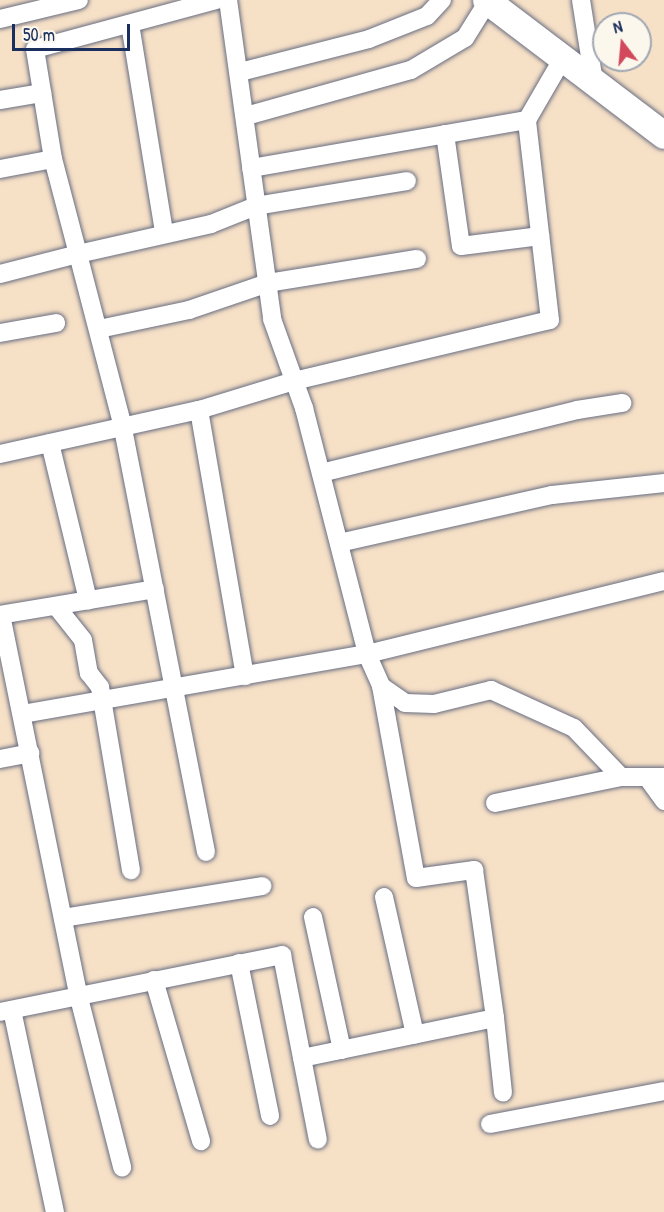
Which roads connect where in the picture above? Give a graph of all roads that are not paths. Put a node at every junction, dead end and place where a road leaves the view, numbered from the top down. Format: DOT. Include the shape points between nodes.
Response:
graph roads {
  1 [pos="79,0"];
  2 [pos="216,0"];
  3 [pos="228,0"];
  4 [pos="442,0"];
  5 [pos="581,0"];
  6 [pos="487,1"];
  7 [pos="0,19"];
  8 [pos="130,24"];
  9 [pos="563,58"];
  10 [pos="240,72"];
  11 [pos="594,82"];
  12 [pos="42,93"];
  13 [pos="0,100"];
  14 [pos="246,116"];
  15 [pos="527,120"];
  16 [pos="445,134"];
  17 [pos="664,135"];
  18 [pos="53,159"];
  19 [pos="251,168"];
  20 [pos="0,169"];
  21 [pos="407,181"];
  22 [pos="256,206"];
  23 [pos="164,232"];
  24 [pos="540,236"];
  25 [pos="78,254"];
  26 [pos="417,259"];
  27 [pos="0,274"];
  28 [pos="268,283"];
  29 [pos="56,322"];
  30 [pos="99,329"];
  31 [pos="0,333"];
  32 [pos="294,381"];
  33 [pos="622,403"];
  34 [pos="199,410"];
  35 [pos="123,427"];
  36 [pos="50,444"];
  37 [pos="0,454"];
  38 [pos="321,473"];
  39 [pos="664,483"];
  40 [pos="339,543"];
  41 [pos="664,580"];
  42 [pos="155,589"];
  43 [pos="88,600"];
  44 [pos="56,606"];
  45 [pos="1,615"];
  46 [pos="367,654"];
  47 [pos="245,676"];
  48 [pos="7,683"];
  49 [pos="381,686"];
  50 [pos="174,688"];
  51 [pos="102,701"];
  52 [pos="22,714"];
  53 [pos="30,753"];
  54 [pos="0,759"];
  55 [pos="621,777"];
  56 [pos="657,778"];
  57 [pos="664,801"];
  58 [pos="495,803"];
  59 [pos="206,852"];
  60 [pos="131,870"];
  61 [pos="262,886"];
  62 [pos="384,897"];
  63 [pos="313,917"];
  64 [pos="63,918"];
  65 [pos="239,963"];
  66 [pos="154,980"];
  67 [pos="78,994"];
  68 [pos="6,1011"];
  69 [pos="495,1018"];
  70 [pos="415,1035"];
  71 [pos="342,1050"];
  72 [pos="302,1058"];
  73 [pos="664,1091"];
  74 [pos="503,1093"];
  75 [pos="270,1116"];
  76 [pos="490,1124"];
  77 [pos="318,1140"];
  78 [pos="201,1141"];
  79 [pos="122,1167"];
  80 [pos="55,1212"];
  1 -- 7 [label="street"];
  2 -- 8 [label="street"];
  3 -- 10 [label="street"];
  4 -- 10 [label="street" via="427,16 369,39"];
  5 -- 11 [label="street"];
  6 -- 9 [label="highway"];
  6 -- 14 [label="street" via="465,38 411,70"];
  8 -- 12 [label="street" via="35,49"];
  8 -- 23 [label="street"];
  9 -- 11 [label="highway"];
  9 -- 15 [label="street"];
  10 -- 14 [label="street"];
  11 -- 17 [label="highway"];
  12 -- 13 [label="street"];
  12 -- 18 [label="street"];
  14 -- 19 [label="street"];
  15 -- 16 [label="street"];
  15 -- 24 [label="street"];
  16 -- 19 [label="street"];
  16 -- 24 [label="street" via="461,246"];
  18 -- 20 [label="street"];
  18 -- 25 [label="street"];
  19 -- 22 [label="street"];
  21 -- 22 [label="street"];
  22 -- 23 [label="street" via="211,224"];
  22 -- 28 [label="street"];
  23 -- 25 [label="street"];
  24 -- 32 [label="street" via="550,320"];
  25 -- 27 [label="street"];
  25 -- 30 [label="street"];
  26 -- 28 [label="street"];
  28 -- 30 [label="street" via="189,310"];
  28 -- 32 [label="street" via="272,319"];
  29 -- 31 [label="street"];
  30 -- 35 [label="street"];
  32 -- 34 [label="street"];
  32 -- 38 [label="street"];
  33 -- 38 [label="street" via="577,410"];
  34 -- 35 [label="street"];
  34 -- 47 [label="street"];
  35 -- 36 [label="street"];
  35 -- 42 [label="street"];
  36 -- 37 [label="street"];
  36 -- 43 [label="street"];
  38 -- 40 [label="street"];
  39 -- 40 [label="street" via="552,495"];
  40 -- 46 [label="street"];
  41 -- 46 [label="street"];
  42 -- 43 [label="street"];
  42 -- 50 [label="street"];
  43 -- 44 [label="street"];
  44 -- 45 [label="street"];
  44 -- 51 [label="street" via="83,640 89,673 100,687"];
  45 -- 48 [label="street"];
  46 -- 47 [label="street"];
  46 -- 49 [label="street"];
  47 -- 50 [label="street"];
  48 -- 52 [label="street"];
  49 -- 55 [label="street" via="405,703 434,704 491,690 574,728"];
  49 -- 69 [label="street" via="416,878 474,870"];
  50 -- 51 [label="street"];
  50 -- 59 [label="street"];
  51 -- 52 [label="street"];
  51 -- 60 [label="street"];
  52 -- 53 [label="street"];
  53 -- 54 [label="street"];
  53 -- 64 [label="street"];
  55 -- 56 [label="street"];
  55 -- 58 [label="street"];
  56 -- 57 [label="street"];
  61 -- 64 [label="street"];
  62 -- 70 [label="street"];
  63 -- 71 [label="street"];
  64 -- 67 [label="street"];
  65 -- 66 [label="street"];
  65 -- 72 [label="street" via="282,955"];
  65 -- 75 [label="street"];
  66 -- 67 [label="street"];
  66 -- 78 [label="street"];
  67 -- 68 [label="street"];
  67 -- 79 [label="street"];
  68 -- 80 [label="street"];
  69 -- 70 [label="street"];
  69 -- 74 [label="street"];
  70 -- 71 [label="street"];
  71 -- 72 [label="street"];
  72 -- 77 [label="street"];
  73 -- 76 [label="street"];
}
